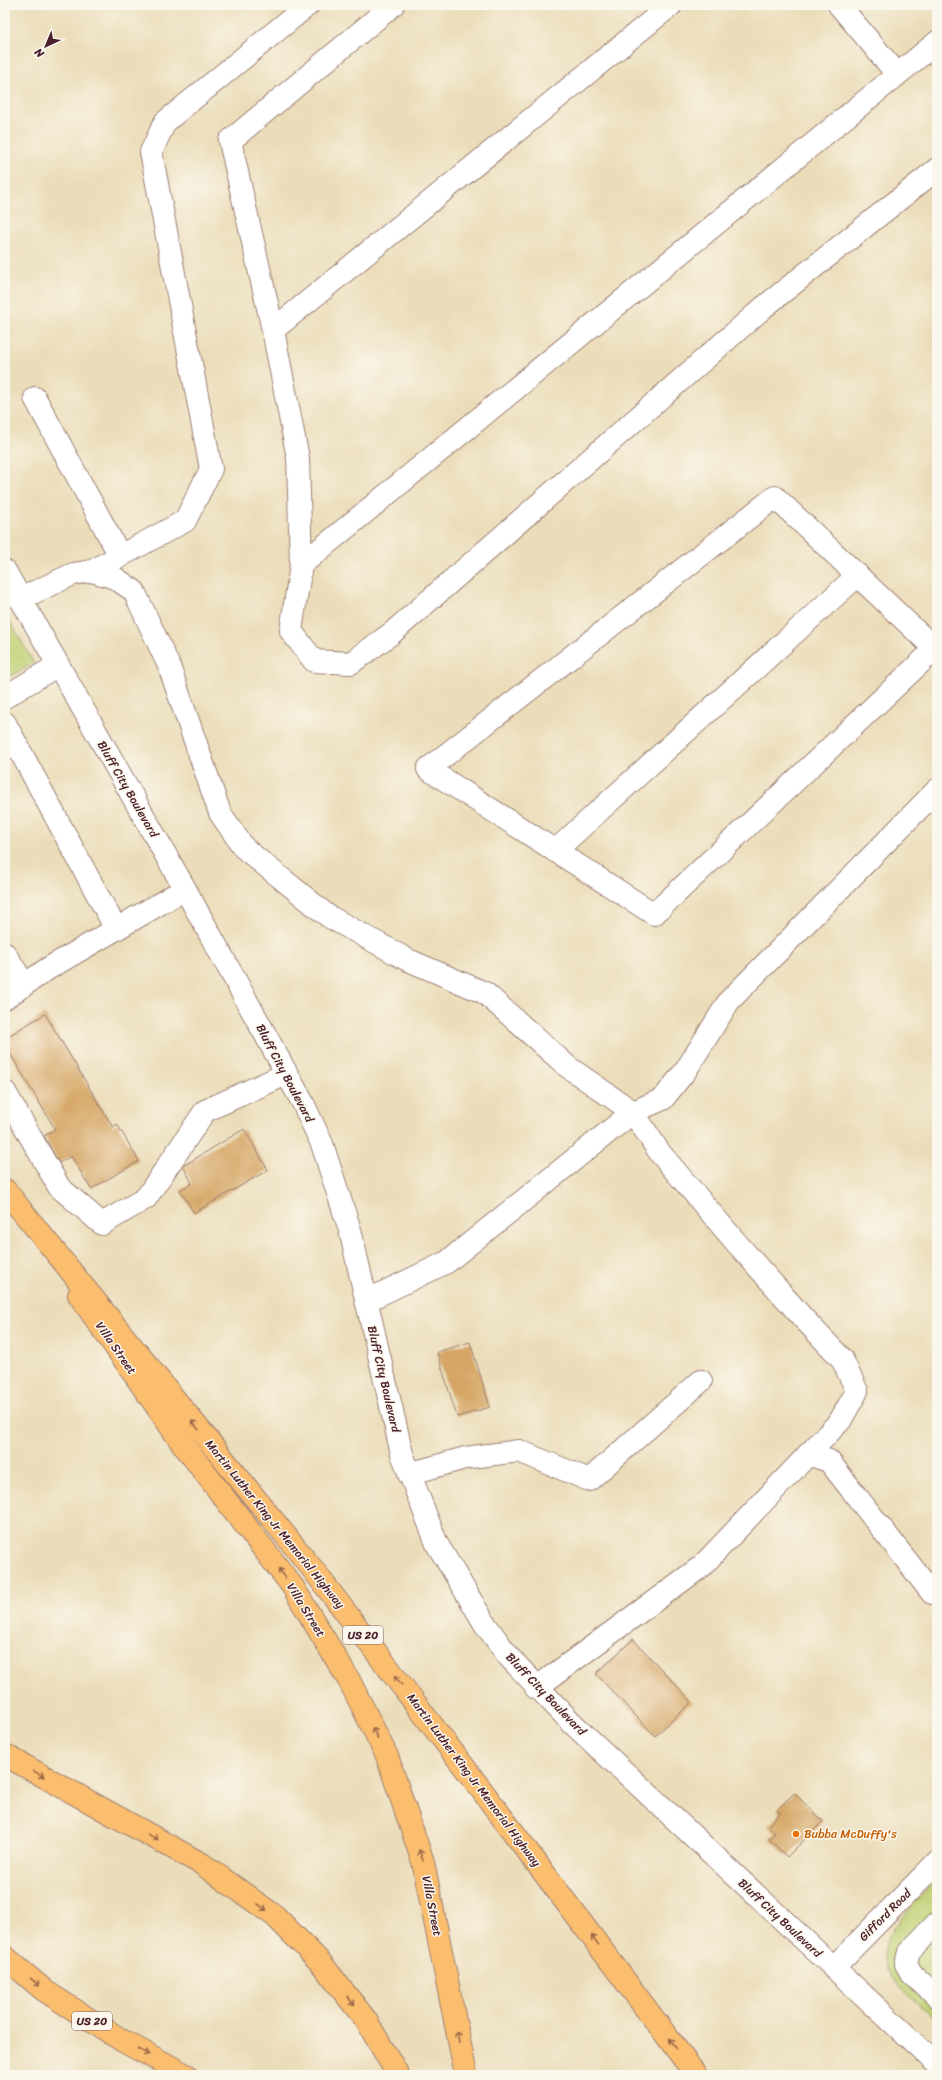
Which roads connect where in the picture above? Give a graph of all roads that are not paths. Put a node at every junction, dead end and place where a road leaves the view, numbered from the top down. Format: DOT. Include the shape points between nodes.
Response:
graph roads {
  1 [pos="308,5"];
  2 [pos="393,5"];
  3 [pos="671,5"];
  4 [pos="839,5"];
  5 [pos="937,42"];
  6 [pos="897,74"];
  7 [pos="937,169"];
  8 [pos="273,330"];
  9 [pos="35,398"];
  10 [pos="120,556"];
  11 [pos="301,565"];
  12 [pos="5,571"];
  13 [pos="92,571"];
  14 [pos="858,575"];
  15 [pos="20,599"];
  16 [pos="936,650"];
  17 [pos="58,665"];
  18 [pos="5,697"];
  19 [pos="5,723"];
  20 [pos="937,790"];
  21 [pos="555,851"];
  22 [pos="185,889"];
  23 [pos="116,929"];
  24 [pos="5,954"];
  25 [pos="24,984"];
  26 [pos="5,998"];
  27 [pos="286,1074"];
  28 [pos="5,1092"];
  29 [pos="633,1112"];
  30 [pos="11,1198"];
  31 [pos="366,1301"];
  32 [pos="701,1381"];
  33 [pos="808,1454"];
  34 [pos="409,1474"];
  35 [pos="937,1591"];
  36 [pos="536,1688"];
  37 [pos="5,1755"];
  38 [pos="937,1862"];
  39 [pos="937,1923"];
  40 [pos="5,1957"];
  41 [pos="833,1968"];
  42 [pos="937,1997"];
  43 [pos="937,2064"];
  44 [pos="186,2075"];
  45 [pos="398,2075"];
  46 [pos="466,2075"];
  47 [pos="696,2075"];
  1 -- 10 [label="street" via="165,122 151,152 212,469 184,522"];
  2 -- 8 [label="street" via="230,141"];
  3 -- 8 [label="street"];
  4 -- 6 [label="street"];
  5 -- 6 [label="street"];
  6 -- 11 [label="street"];
  7 -- 11 [label="street" via="764,307 392,634 351,663 314,661 291,631"];
  8 -- 11 [label="street" via="298,458"];
  9 -- 10 [label="street"];
  10 -- 13 [label="street"];
  12 -- 15 [label="street, Bluff City Boulevard"];
  13 -- 15 [label="street" via="72,574"];
  13 -- 29 [label="street" via="115,578 134,591 169,666 220,813 244,848 328,916 406,959 485,993 568,1067"];
  14 -- 16 [label="street"];
  14 -- 21 [label="street"];
  14 -- 21 [label="street" via="775,497 428,769"];
  15 -- 17 [label="street, Bluff City Boulevard"];
  16 -- 21 [label="street" via="654,914"];
  17 -- 18 [label="street"];
  17 -- 22 [label="street, Bluff City Boulevard"];
  19 -- 23 [label="street"];
  20 -- 29 [label="street" via="729,1001 686,1070 663,1100"];
  22 -- 23 [label="street"];
  22 -- 27 [label="street, Bluff City Boulevard"];
  23 -- 25 [label="street"];
  24 -- 25 [label="street"];
  25 -- 26 [label="street"];
  27 -- 28 [label="street" via="205,1111 146,1198 102,1224 59,1187"];
  27 -- 31 [label="street, Bluff City Boulevard" via="322,1144 338,1189"];
  29 -- 31 [label="street" via="447,1262"];
  29 -- 33 [label="street" via="660,1153 734,1240 842,1359 857,1391 840,1421"];
  46 -- 30 [label="main road, Villa Street, one-way" via="423,1862 387,1756 350,1682 293,1587 182,1443"];
  47 -- 30 [label="main road, Martin Luther King Jr Memorial Highway / US 20, one-way" via="472,1776 311,1567"];
  31 -- 34 [label="street, Bluff City Boulevard"];
  32 -- 34 [label="street" via="589,1480 519,1451 465,1458"];
  33 -- 35 [label="street" via="829,1461 932,1593"];
  33 -- 36 [label="street" via="702,1566"];
  34 -- 36 [label="street, Bluff City Boulevard" via="437,1544 458,1581 509,1657"];
  36 -- 41 [label="street, Bluff City Boulevard"];
  37 -- 45 [label="main road, one-way" via="202,1864 275,1916 321,1963 366,2020"];
  38 -- 41 [label="street, Gifford Road"];
  39 -- 42 [label="street" via="909,1952 906,1964 912,1974"];
  40 -- 44 [label="main road, US 20, one-way" via="45,1991 123,2041"];
  41 -- 43 [label="street, Bluff City Boulevard"];
}
